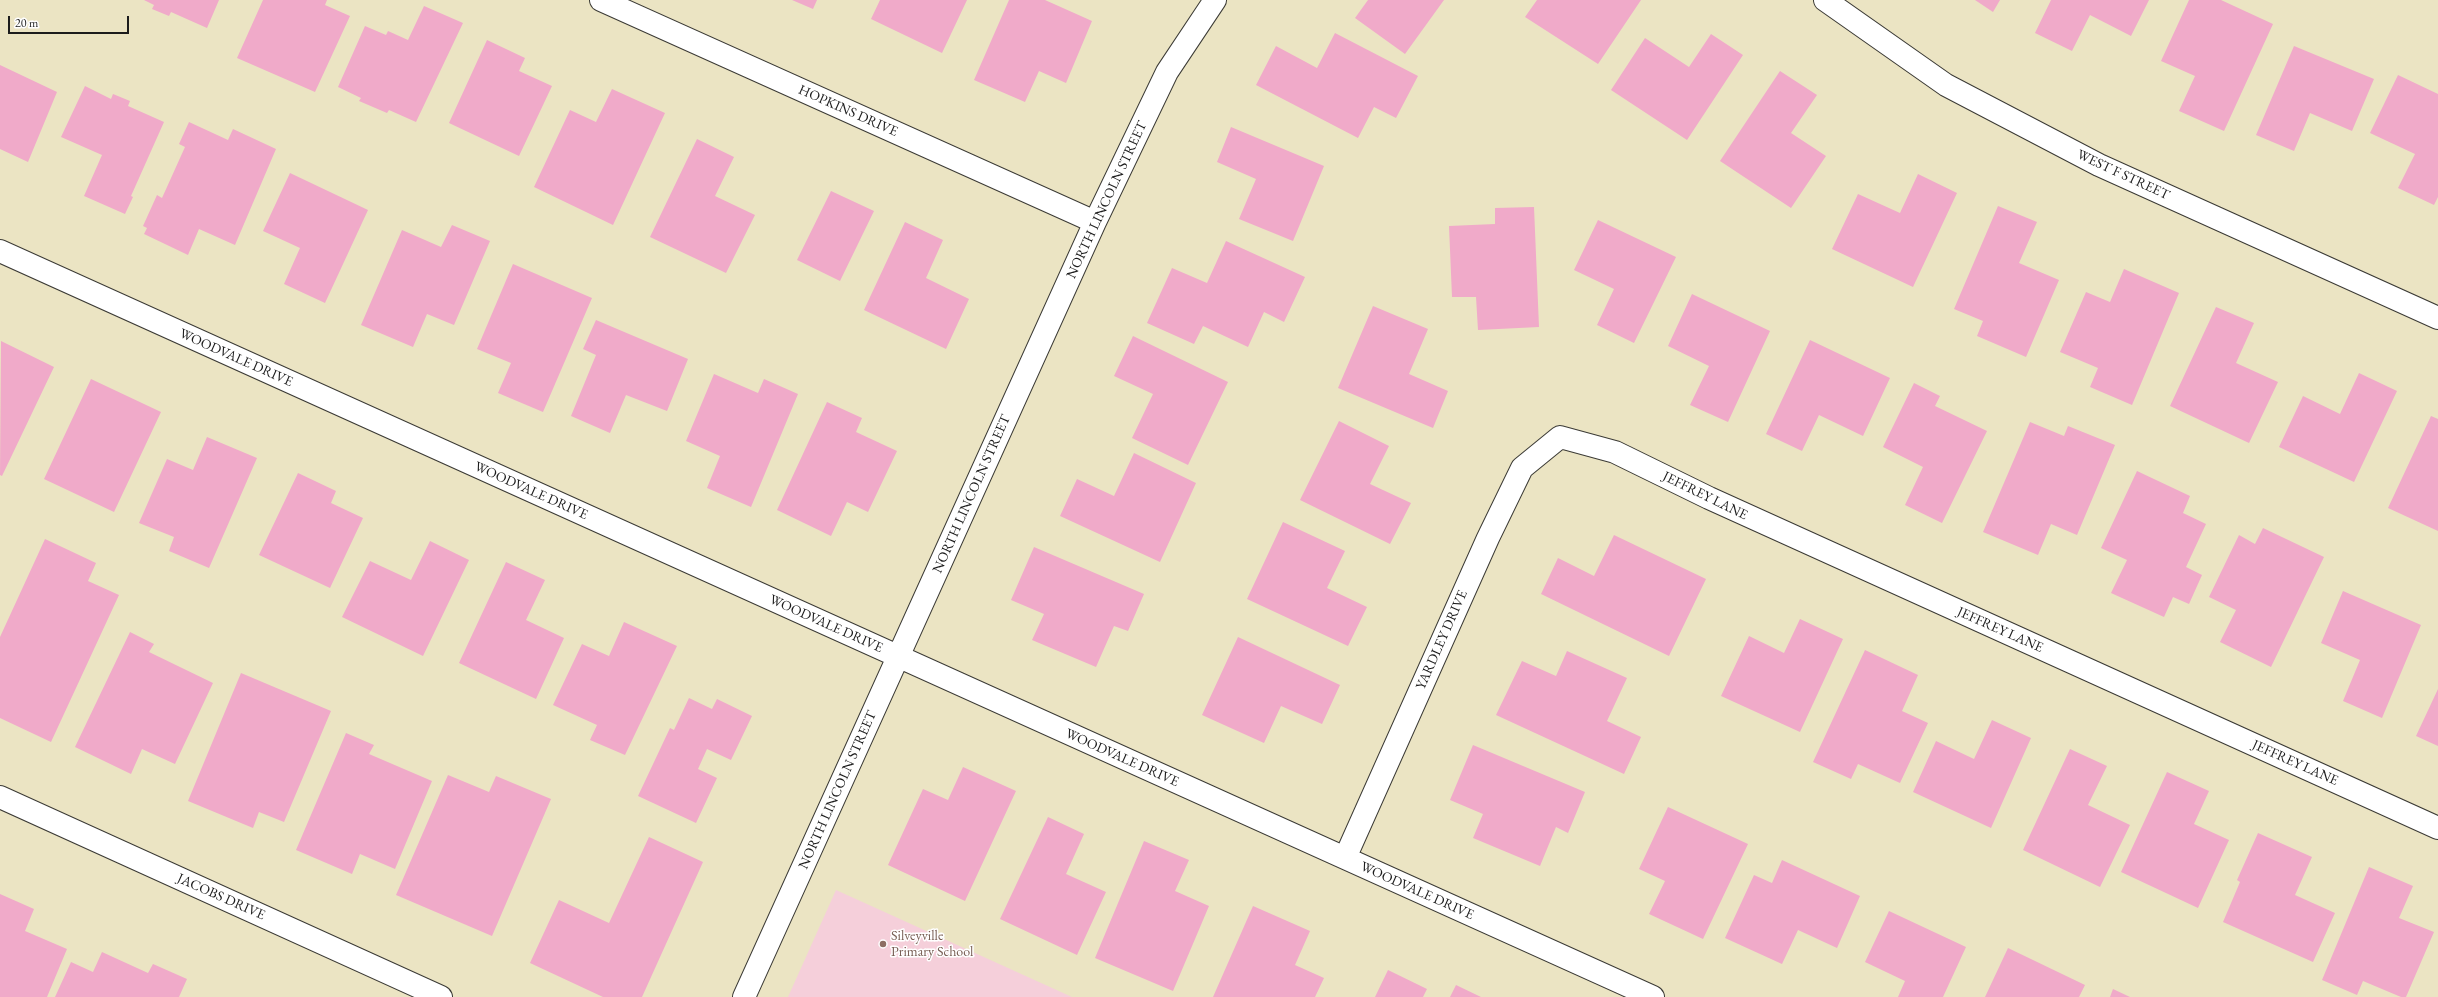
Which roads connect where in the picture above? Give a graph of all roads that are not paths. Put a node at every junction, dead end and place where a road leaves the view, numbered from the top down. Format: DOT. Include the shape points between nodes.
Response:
graph roads {
  1 [pos="601,0"];
  2 [pos="1215,0"];
  3 [pos="1825,0"];
  4 [pos="1095,222"];
  5 [pos="0,251"];
  6 [pos="2438,318"];
  7 [pos="1560,438"];
  8 [pos="898,657"];
  9 [pos="0,797"];
  10 [pos="2438,828"];
  11 [pos="1345,858"];
  12 [pos="442,997"];
  13 [pos="744,997"];
  14 [pos="1653,997"];
  1 -- 4 [label="street, HOPKINS DRIVE"];
  2 -- 4 [label="street, NORTH LINCOLN STREET" via="1167,72"];
  3 -- 6 [label="street, WEST F STREET" via="1946,85 2085,158"];
  4 -- 8 [label="street, NORTH LINCOLN STREET"];
  5 -- 8 [label="street, WOODVALE DRIVE"];
  7 -- 10 [label="street, JEFFREY LANE" via="1615,452 1709,498"];
  7 -- 11 [label="street, YARDLEY DRIVE" via="1522,468 1488,538"];
  8 -- 11 [label="street, WOODVALE DRIVE"];
  8 -- 13 [label="street, NORTH LINCOLN STREET"];
  9 -- 12 [label="street, JACOBS DRIVE"];
  11 -- 14 [label="street, WOODVALE DRIVE"];
}
